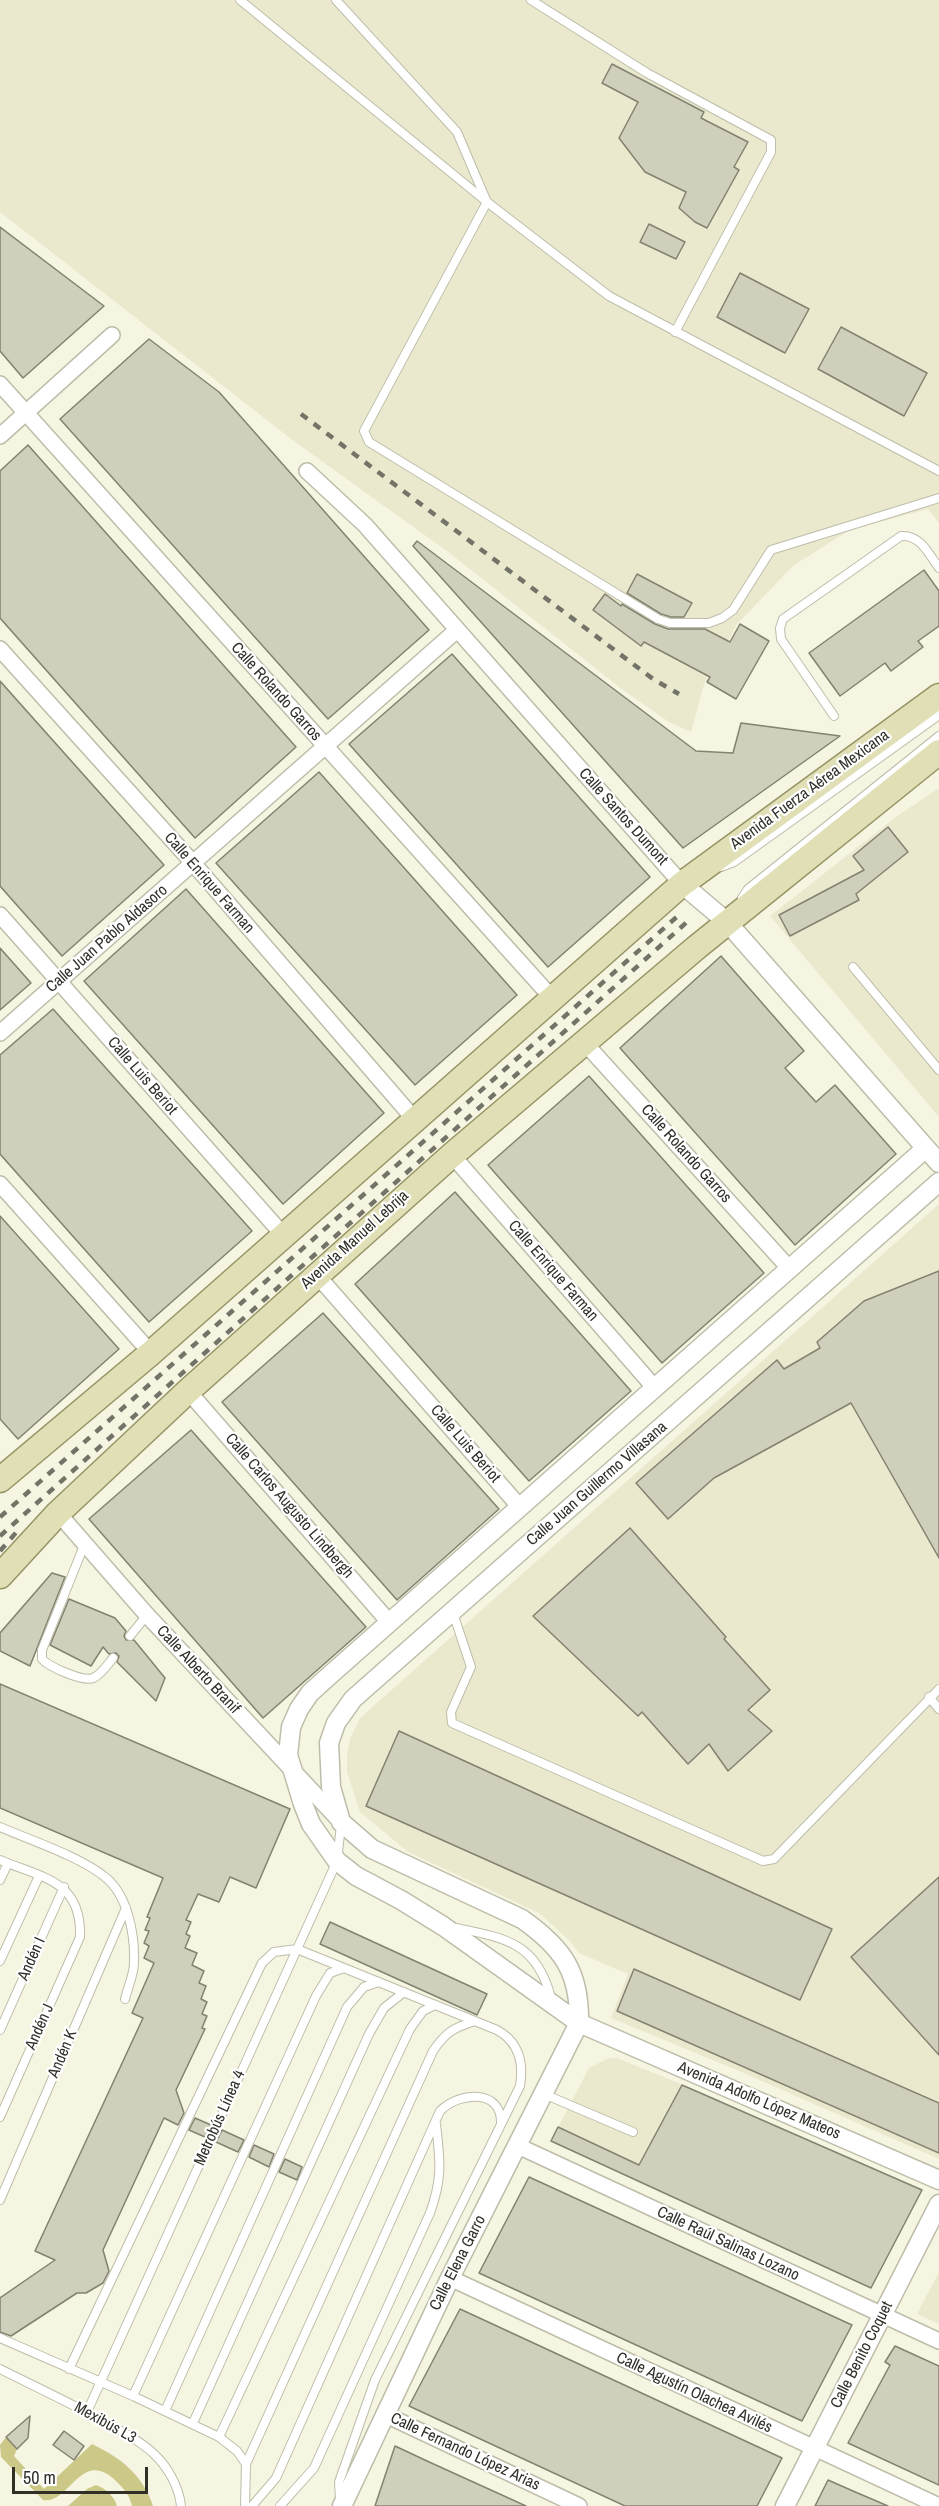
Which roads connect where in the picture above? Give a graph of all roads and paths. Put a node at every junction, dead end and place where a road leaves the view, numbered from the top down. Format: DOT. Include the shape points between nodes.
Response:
graph roads {
  1 [pos="240,0"];
  2 [pos="336,0"];
  3 [pos="531,0"];
  4 [pos="487,202"];
  5 [pos="675,332"];
  6 [pos="112,335"];
  7 [pos="0,384"];
  8 [pos="26,413"];
  9 [pos="0,436"];
  10 [pos="307,471"];
  11 [pos="939,471"];
  12 [pos="939,498"];
  13 [pos="939,568"];
  14 [pos="458,630"];
  15 [pos="0,649"];
  16 [pos="939,696"];
  17 [pos="834,716"];
  18 [pos="939,716"];
  19 [pos="939,736"];
  20 [pos="324,746"];
  21 [pos="939,752"];
  22 [pos="193,863"];
  23 [pos="682,884"];
  24 [pos="0,915"];
  25 [pos="727,922"];
  26 [pos="854,967"];
  27 [pos="59,981"];
  28 [pos="552,998"];
  29 [pos="0,1033"];
  30 [pos="583,1041"];
  31 [pos="939,1070"];
  32 [pos="415,1120"];
  33 [pos="926,1148"];
  34 [pos="452,1155"];
  35 [pos="939,1163"];
  36 [pos="939,1182"];
  37 [pos="0,1184"];
  38 [pos="285,1237"];
  39 [pos="789,1268"];
  40 [pos="316,1274"];
  41 [pos="152,1353"];
  42 [pos="654,1387"];
  43 [pos="188,1391"];
  44 [pos="0,1480"];
  45 [pos="519,1506"];
  46 [pos="58,1514"];
  47 [pos="85,1543"];
  48 [pos="0,1576"];
  49 [pos="453,1612"];
  50 [pos="147,1615"];
  51 [pos="389,1622"];
  52 [pos="130,1636"];
  53 [pos="113,1658"];
  54 [pos="939,1689"];
  55 [pos="929,1697"];
  56 [pos="939,1709"];
  57 [pos="293,1773"];
  58 [pos="341,1822"];
  59 [pos="0,1827"];
  60 [pos="4,1861"];
  61 [pos="337,1861"];
  62 [pos="39,1876"];
  63 [pos="0,1880"];
  64 [pos="64,1887"];
  65 [pos="126,1908"];
  66 [pos="443,1926"];
  67 [pos="297,1949"];
  68 [pos="0,1961"];
  69 [pos="344,1968"];
  70 [pos="379,1982"];
  71 [pos="404,1992"];
  72 [pos="125,1999"];
  73 [pos="552,2004"];
  74 [pos="435,2005"];
  75 [pos="475,2021"];
  76 [pos="579,2023"];
  77 [pos="0,2030"];
  78 [pos="544,2094"];
  79 [pos="0,2117"];
  80 [pos="436,2122"];
  81 [pos="501,2128"];
  82 [pos="633,2132"];
  83 [pos="518,2145"];
  84 [pos="939,2180"];
  85 [pos="0,2200"];
  86 [pos="939,2204"];
  87 [pos="450,2278"];
  88 [pos="882,2316"];
  89 [pos="0,2338"];
  90 [pos="939,2341"];
  91 [pos="0,2369"];
  92 [pos="69,2369"];
  93 [pos="100,2382"];
  94 [pos="133,2396"];
  95 [pos="165,2411"];
  96 [pos="87,2412"];
  97 [pos="384,2414"];
  98 [pos="193,2423"];
  99 [pos="219,2438"];
  100 [pos="814,2450"];
  101 [pos="246,2464"];
  102 [pos="181,2506"];
  103 [pos="245,2506"];
  104 [pos="252,2506"];
  105 [pos="280,2506"];
  106 [pos="341,2506"];
  107 [pos="579,2506"];
  108 [pos="785,2506"];
  109 [pos="939,2506"];
  1 -- 4 [label="lane"];
  2 -- 4 [label="lane" via="457,132"];
  3 -- 5 [label="lane" via="647,73 771,140 771,152"];
  4 -- 5 [label="lane" via="609,296"];
  4 -- 12 [label="lane" via="364,431 369,442 670,623 710,623 728,614 771,550"];
  5 -- 11 [label="lane"];
  6 -- 8 [label="street"];
  7 -- 8 [label="street, Calle Rolando Garros"];
  8 -- 9 [label="street"];
  8 -- 20 [label="street, Calle Rolando Garros"];
  10 -- 14 [label="street, Calle Santos Dumont" via="365,525"];
  13 -- 17 [label="lane" via="920,541 901,536 783,619 781,639"];
  14 -- 20 [label="street, Calle Juan Pablo Aldasoro"];
  14 -- 23 [label="street, Calle Santos Dumont"];
  15 -- 22 [label="street, Calle Enrique Farman"];
  16 -- 23 [label="main road, Avenida Fuerza Aérea Mexicana"];
  18 -- 23 [label="lane" via="734,862"];
  19 -- 25 [label="lane" via="748,889"];
  20 -- 22 [label="street, Calle Juan Pablo Aldasoro"];
  20 -- 28 [label="street, Calle Rolando Garros"];
  21 -- 25 [label="main road"];
  22 -- 27 [label="street, Calle Juan Pablo Aldasoro"];
  22 -- 32 [label="street, Calle Enrique Farman"];
  23 -- 25 [label="street, Calle Santos Dumont"];
  23 -- 28 [label="main road"];
  24 -- 27 [label="street, Calle Luis Beriot"];
  25 -- 30 [label="main road, Avenida Manuel Lebrija"];
  25 -- 33 [label="street, Calle Santos Dumont"];
  26 -- 31 [label="lane"];
  27 -- 29 [label="street, Calle Juan Pablo Aldasoro"];
  27 -- 38 [label="street, Calle Luis Beriot"];
  28 -- 32 [label="main road"];
  30 -- 34 [label="main road, Avenida Manuel Lebrija"];
  30 -- 39 [label="street, Calle Rolando Garros"];
  32 -- 38 [label="main road"];
  33 -- 35 [label="street, Calle Santos Dumont"];
  33 -- 39 [label="street"];
  34 -- 40 [label="main road, Avenida Manuel Lebrija"];
  34 -- 42 [label="street, Calle Enrique Farman"];
  36 -- 49 [label="street, Calle Juan Guillermo Villasana"];
  37 -- 41 [label="street"];
  38 -- 41 [label="main road"];
  39 -- 42 [label="street"];
  40 -- 43 [label="main road, Avenida Manuel Lebrija"];
  40 -- 45 [label="street, Calle Luis Beriot"];
  41 -- 44 [label="main road"];
  42 -- 45 [label="street"];
  43 -- 46 [label="main road, Avenida Manuel Lebrija"];
  43 -- 51 [label="street, Calle Carlos Augusto Lindbergh"];
  45 -- 51 [label="street"];
  46 -- 47 [label="street, Calle Alberto Branif"];
  46 -- 48 [label="main road, Avenida Manuel Lebrija"];
  47 -- 50 [label="street, Calle Alberto Branif"];
  47 -- 53 [label="lane" via="45,1640 42,1659 85,1680 94,1678"];
  49 -- 55 [label="lane" via="471,1667 451,1712 452,1723 763,1862 774,1859"];
  49 -- 58 [label="street, Calle Juan Guillermo Villasana" via="353,1699 336,1723 329,1743 329,1772"];
  50 -- 52 [label="lane"];
  50 -- 57 [label="street, Calle Alberto Branif"];
  51 -- 57 [label="street" via="304,1701 289,1737"];
  54 -- 55 [label="lane"];
  55 -- 56 [label="lane"];
  57 -- 58 [label="street, Calle Alberto Branif"];
  57 -- 61 [label="street, Avenida Adolfo López Mateos" via="311,1824"];
  58 -- 61 [label="lane, Metrobús Línea 4"];
  58 -- 76 [label="street" via="372,1849 522,1919 539,1931 565,1958 573,1975 579,1998"];
  59 -- 65 [label="lane" via="94,1868 108,1878"];
  60 -- 62 [label="lane"];
  60 -- 63 [label="lane"];
  61 -- 66 [label="street, Avenida Adolfo López Mateos"];
  61 -- 67 [label="lane, Metrobús Línea 4"];
  62 -- 64 [label="lane"];
  62 -- 68 [label="lane"];
  64 -- 77 [label="lane, Andén I"];
  64 -- 79 [label="lane, Andén J" via="76,1905 80,1937"];
  65 -- 72 [label="lane" via="135,1964"];
  65 -- 85 [label="lane, Andén K"];
  66 -- 73 [label="street, Avenida Adolfo López Mateos"];
  66 -- 73 [label="lane" via="501,1937 524,1949 545,1978"];
  67 -- 69 [label="lane"];
  67 -- 92 [label="lane" via="274,1952 262,1963"];
  67 -- 93 [label="lane, Metrobús Línea 4"];
  69 -- 70 [label="lane"];
  69 -- 94 [label="lane" via="330,1973 316,1996"];
  70 -- 71 [label="lane"];
  70 -- 95 [label="lane" via="364,1987 347,2007"];
  71 -- 74 [label="lane"];
  71 -- 98 [label="lane" via="384,2008 369,2034"];
  73 -- 76 [label="street, Avenida Adolfo López Mateos"];
  74 -- 75 [label="lane"];
  74 -- 99 [label="lane" via="423,2011 410,2029"];
  75 -- 81 [label="lane" via="508,2037 520,2058 520,2086"];
  75 -- 101 [label="lane" via="453,2028 433,2051"];
  76 -- 78 [label="street, Calle Elena Garro"];
  76 -- 84 [label="street, Avenida Adolfo López Mateos"];
  78 -- 82 [label="lane"];
  78 -- 83 [label="street, Calle Elena Garro"];
  80 -- 81 [label="lane" via="449,2102 475,2096 498,2108"];
  80 -- 104 [label="lane" via="276,2478"];
  80 -- 105 [label="lane" via="441,2172 430,2212 314,2468"];
  81 -- 106 [label="lane" via="375,2380 339,2482"];
  83 -- 87 [label="street, Calle Elena Garro"];
  83 -- 88 [label="street, Calle Raúl Salinas Lozano"];
  86 -- 88 [label="street, Calle Benito Coquet"];
  87 -- 97 [label="street, Calle Elena Garro"];
  87 -- 100 [label="street, Calle Agustín Olachea Avilés"];
  88 -- 90 [label="street, Calle Raúl Salinas Lozano"];
  88 -- 100 [label="street, Calle Benito Coquet"];
  89 -- 92 [label="lane"];
  91 -- 96 [label="lane, Mexibús L3"];
  92 -- 93 [label="lane"];
  93 -- 94 [label="lane"];
  93 -- 96 [label="lane, Metrobús Línea 4"];
  94 -- 95 [label="lane"];
  95 -- 98 [label="lane"];
  96 -- 102 [label="lane, Mexibús L3" via="154,2453 180,2494"];
  97 -- 106 [label="street, Calle Elena Garro"];
  97 -- 107 [label="street, Calle Fernando López Arias"];
  98 -- 99 [label="lane"];
  99 -- 101 [label="lane" via="237,2451"];
  100 -- 108 [label="street, Calle Benito Coquet"];
  100 -- 109 [label="street, Calle Agustín Olachea Avilés"];
  101 -- 103 [label="lane"];
}
